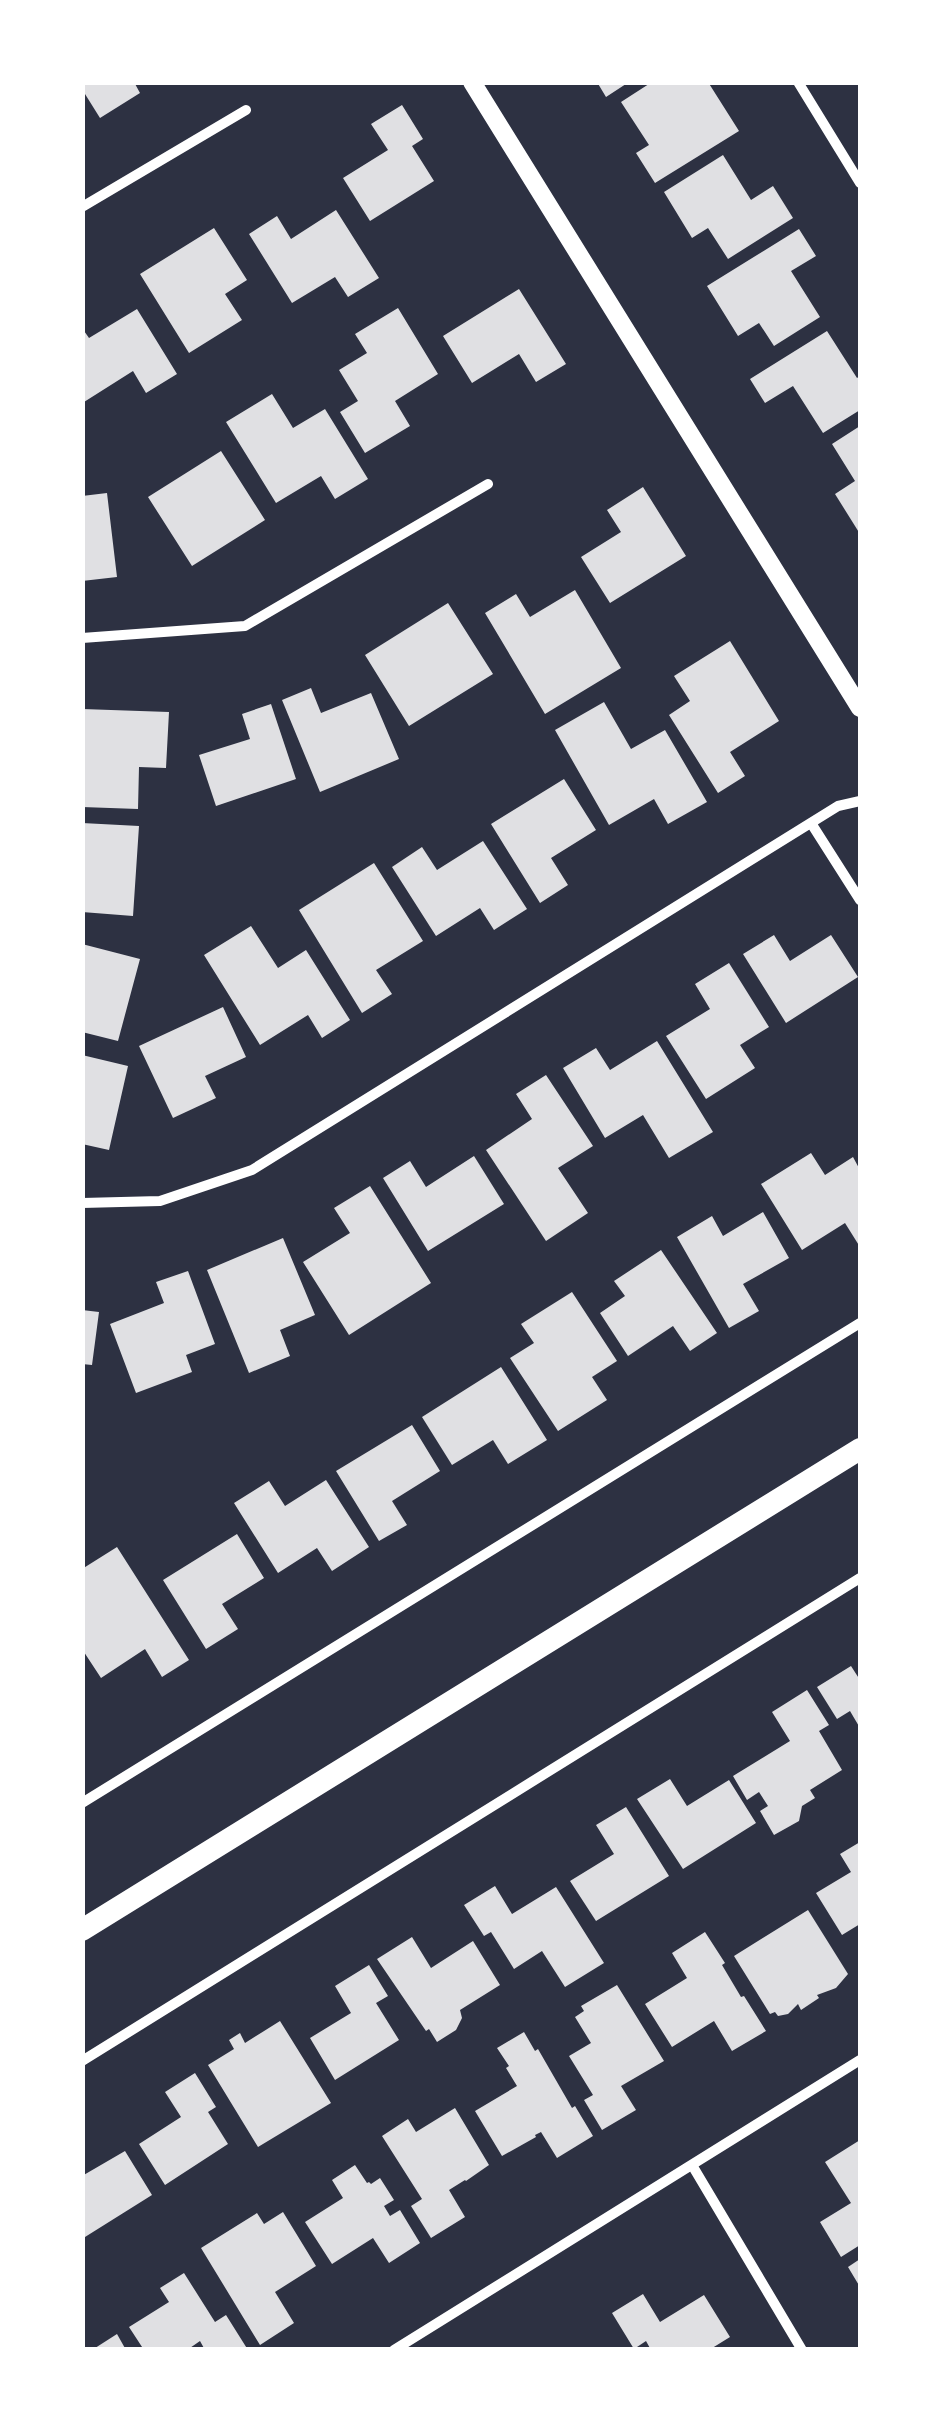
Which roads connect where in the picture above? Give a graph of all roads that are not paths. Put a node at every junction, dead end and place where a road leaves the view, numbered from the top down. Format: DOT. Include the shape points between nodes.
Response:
graph roads {
  1 [pos="472,82"];
  2 [pos="798,82"];
  3 [pos="246,110"];
  4 [pos="860,183"];
  5 [pos="82,207"];
  6 [pos="488,484"];
  7 [pos="82,638"];
  8 [pos="860,708"];
  9 [pos="860,802"];
  10 [pos="810,823"];
  11 [pos="860,900"];
  12 [pos="82,1203"];
  13 [pos="860,1323"];
  14 [pos="860,1449"];
  15 [pos="860,1578"];
  16 [pos="82,1803"];
  17 [pos="82,1930"];
  18 [pos="860,2060"];
  19 [pos="82,2061"];
  20 [pos="692,2165"];
  21 [pos="394,2350"];
  22 [pos="802,2350"];
  1 -- 8 [label="street"];
  2 -- 4 [label="street"];
  3 -- 5 [label="street"];
  6 -- 7 [label="street" via="245,626"];
  9 -- 10 [label="street"];
  10 -- 11 [label="street"];
  10 -- 12 [label="street" via="252,1170 160,1202"];
  13 -- 16 [label="street"];
  14 -- 17 [label="main road"];
  15 -- 19 [label="street"];
  18 -- 20 [label="street"];
  20 -- 21 [label="street"];
  20 -- 22 [label="street"];
}
